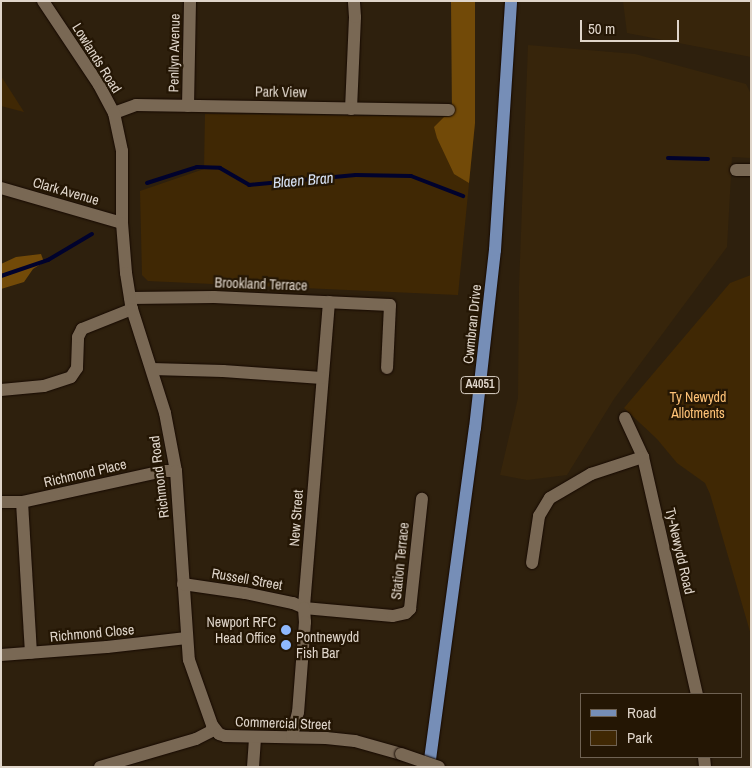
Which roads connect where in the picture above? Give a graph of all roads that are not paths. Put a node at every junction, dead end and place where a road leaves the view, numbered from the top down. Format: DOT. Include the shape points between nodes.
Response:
graph roads {
  1 [pos="43,1"];
  2 [pos="190,1"];
  3 [pos="354,1"];
  4 [pos="511,1"];
  5 [pos="188,106"];
  6 [pos="352,109"];
  7 [pos="449,110"];
  8 [pos="114,113"];
  9 [pos="736,170"];
  10 [pos="751,170"];
  11 [pos="1,188"];
  12 [pos="122,223"];
  13 [pos="329,302"];
  14 [pos="131,304"];
  15 [pos="387,368"];
  16 [pos="152,369"];
  17 [pos="322,378"];
  18 [pos="1,390"];
  19 [pos="625,418"];
  20 [pos="643,458"];
  21 [pos="176,471"];
  22 [pos="422,499"];
  23 [pos="1,502"];
  24 [pos="22,502"];
  25 [pos="532,563"];
  26 [pos="183,584"];
  27 [pos="304,608"];
  28 [pos="186,638"];
  29 [pos="31,653"];
  30 [pos="1,655"];
  31 [pos="697,693"];
  32 [pos="214,730"];
  33 [pos="292,736"];
  34 [pos="255,738"];
  35 [pos="100,767"];
  36 [pos="252,767"];
  37 [pos="429,767"];
  38 [pos="439,767"];
  1 -- 8 [label="street, Lowlands Road"];
  2 -- 5 [label="street, Penllyn Avenue"];
  3 -- 6 [label="street"];
  4 -- 37 [label="main road, Cwmbran Drive / A4051" via="495,250 475,428"];
  5 -- 6 [label="street, Park View"];
  5 -- 8 [label="street, Park View" via="136,105"];
  6 -- 7 [label="street, Park View"];
  8 -- 12 [label="street, Lowlands Road" via="122,151"];
  9 -- 10 [label="street"];
  11 -- 12 [label="street, Clark Avenue"];
  12 -- 14 [label="street, Richmond Road"];
  13 -- 14 [label="street, Brookland Terrace" via="214,297"];
  13 -- 15 [label="street, Brookland Terrace" via="390,305"];
  13 -- 17 [label="street, New Street"];
  14 -- 16 [label="street, Richmond Road"];
  14 -- 18 [label="street" via="82,329 78,337 77,368 71,377 44,386"];
  16 -- 17 [label="street"];
  16 -- 21 [label="street, Richmond Road" via="165,412"];
  17 -- 27 [label="street, New Street"];
  19 -- 20 [label="street, Ty-Newydd Road"];
  20 -- 25 [label="street" via="591,474 550,498 539,516"];
  20 -- 31 [label="street, Ty-Newydd Road"];
  21 -- 24 [label="street, Richmond Place"];
  21 -- 26 [label="street, Richmond Road"];
  22 -- 27 [label="street, Station Terrace" via="412,603 406,613 394,616"];
  23 -- 24 [label="street, Richmond Place"];
  24 -- 29 [label="street"];
  26 -- 27 [label="street, Russell Street" via="245,593"];
  26 -- 28 [label="street, Richmond Road"];
  27 -- 33 [label="street, New Street" via="306,622 298,712"];
  28 -- 29 [label="street, Richmond Close"];
  28 -- 32 [label="street, Richmond Road" via="189,660"];
  29 -- 30 [label="street, Richmond Close"];
  32 -- 34 [label="street, Commercial Street" via="226,736"];
  32 -- 35 [label="street" via="196,740"];
  33 -- 34 [label="street, Commercial Street"];
  33 -- 38 [label="street, Commercial Street, bridge" via="355,741"];
  34 -- 36 [label="street"];
}
